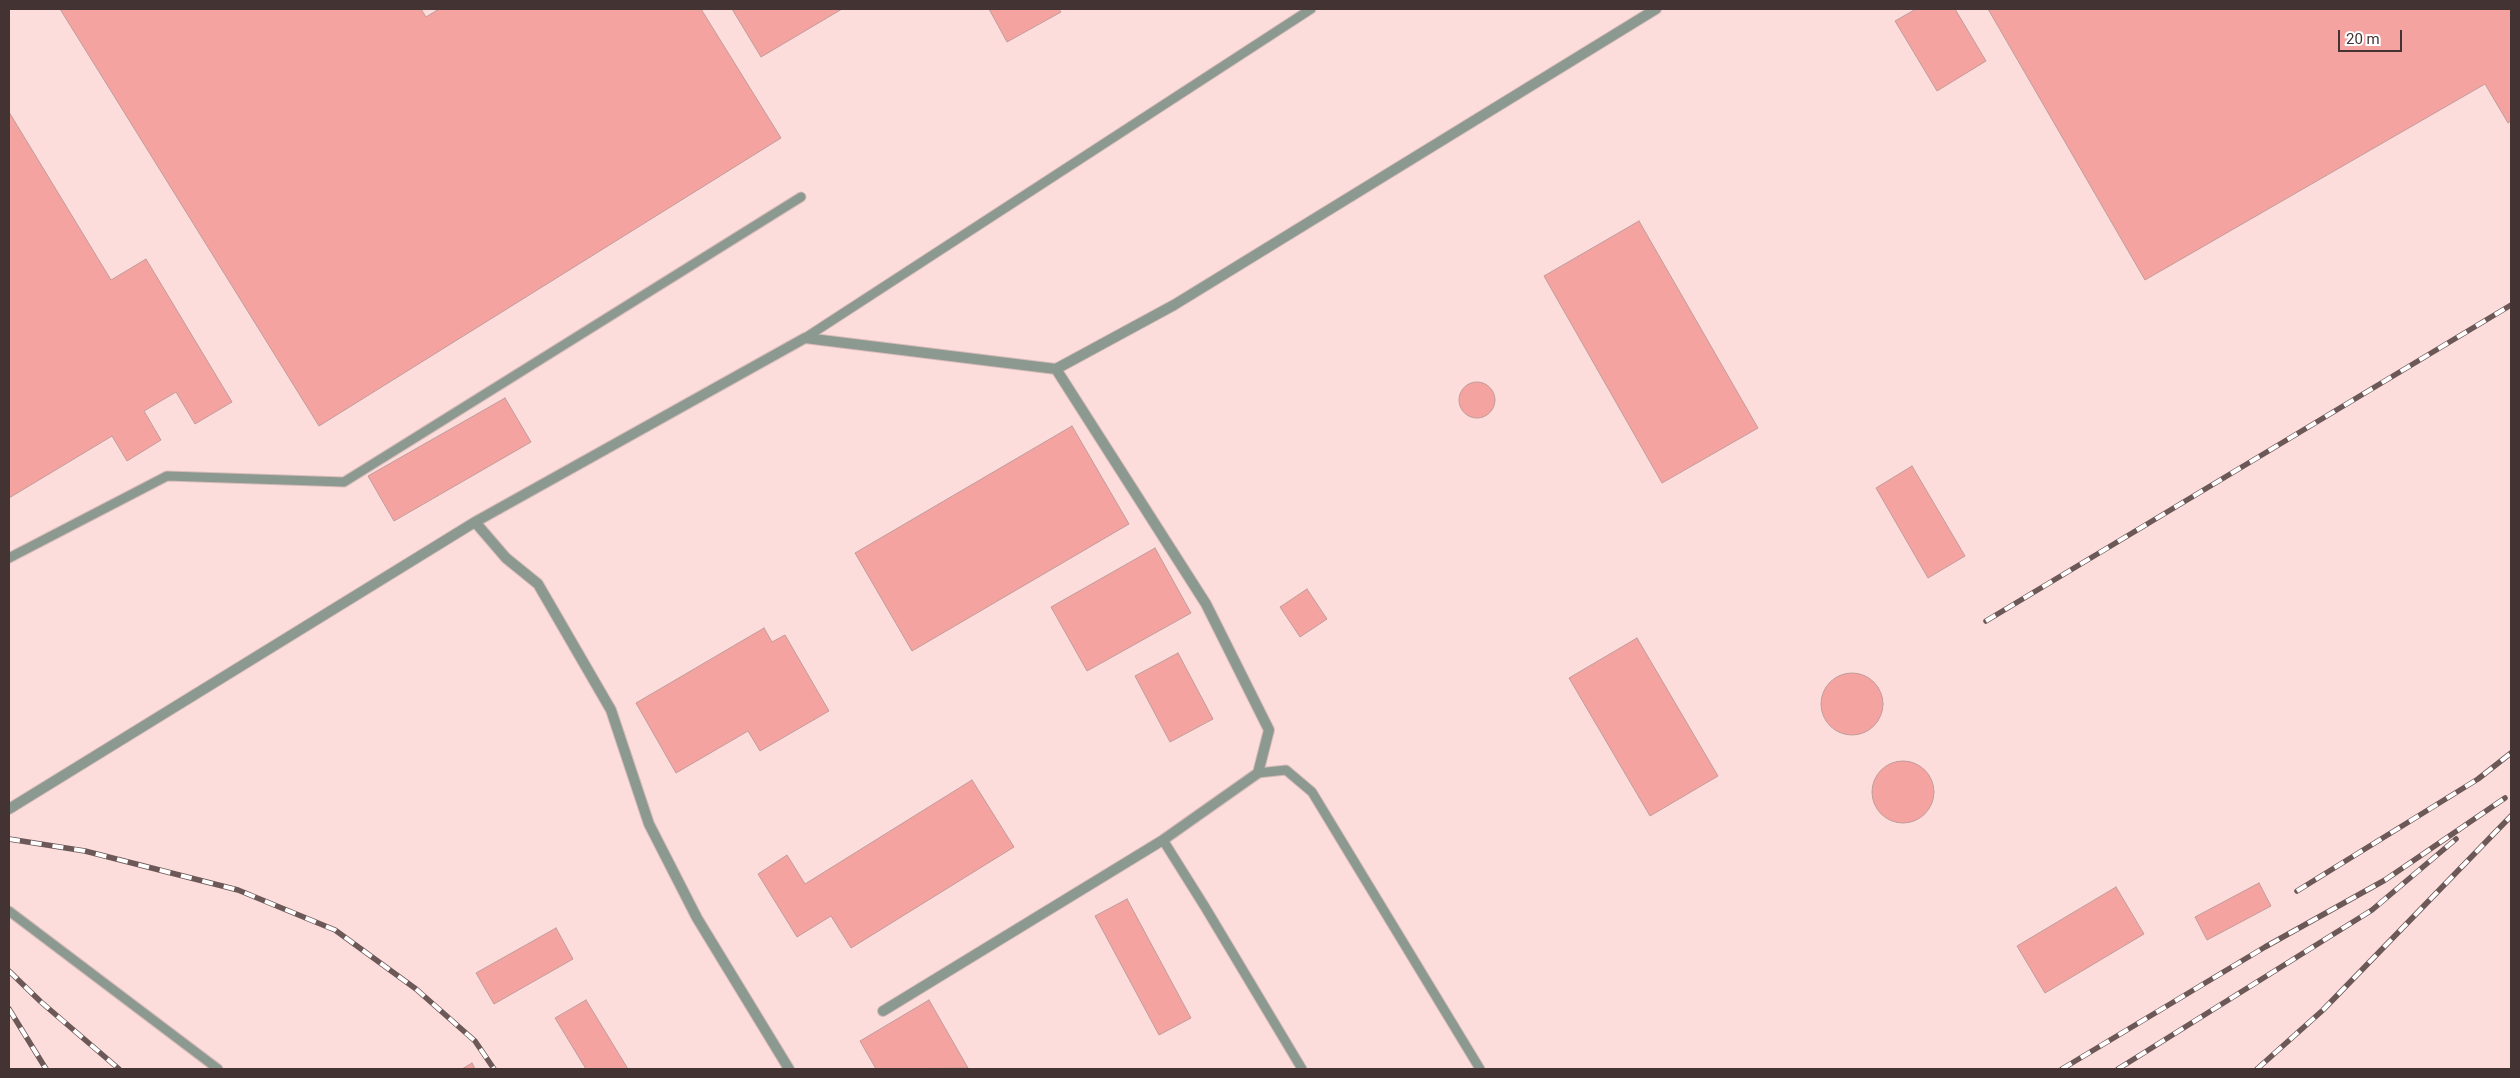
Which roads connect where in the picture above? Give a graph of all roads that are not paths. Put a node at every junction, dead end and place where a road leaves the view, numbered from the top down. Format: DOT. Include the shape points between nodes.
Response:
graph roads {
  1 [pos="1311,9"];
  2 [pos="1656,9"];
  3 [pos="800,197"];
  4 [pos="805,338"];
  5 [pos="1056,369"];
  6 [pos="475,522"];
  7 [pos="9,558"];
  8 [pos="1258,773"];
  9 [pos="9,809"];
  10 [pos="1163,840"];
  11 [pos="9,911"];
  12 [pos="883,1011"];
  13 [pos="218,1069"];
  14 [pos="789,1069"];
  15 [pos="1302,1069"];
  16 [pos="1480,1069"];
  1 -- 4 [label="lane"];
  2 -- 5 [label="street" via="1174,304"];
  3 -- 7 [label="lane" via="344,482 167,476"];
  4 -- 5 [label="street"];
  4 -- 6 [label="street"];
  5 -- 8 [label="street" via="1210,613 1269,730"];
  6 -- 9 [label="street"];
  6 -- 14 [label="street" via="506,558 538,584 611,710 649,824 697,918"];
  8 -- 10 [label="street"];
  8 -- 16 [label="lane" via="1286,770 1312,792"];
  10 -- 12 [label="street"];
  10 -- 15 [label="lane"];
  11 -- 13 [label="lane"];
}
